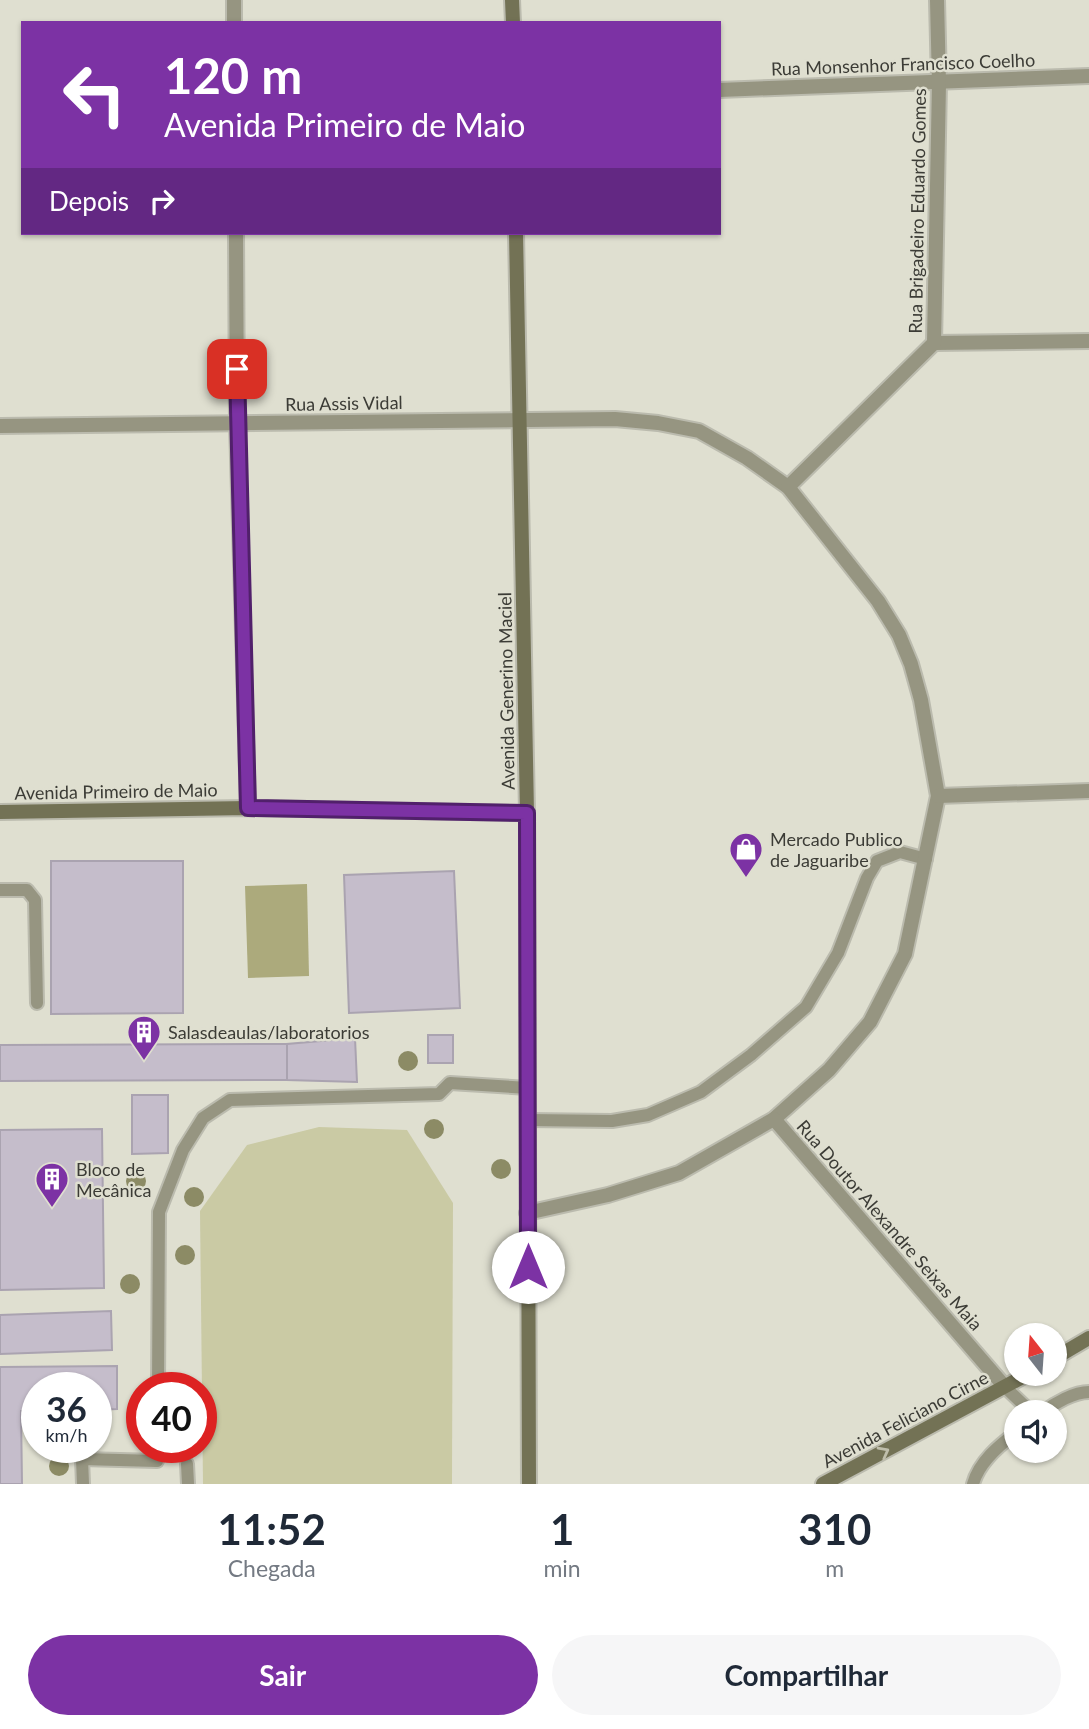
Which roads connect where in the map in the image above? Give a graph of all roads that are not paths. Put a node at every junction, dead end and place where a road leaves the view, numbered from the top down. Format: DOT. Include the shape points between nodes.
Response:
graph roads {
  1 [pos="234,0"];
  2 [pos="512,0"];
  3 [pos="937,0"];
  4 [pos="234,21"];
  5 [pos="513,21"];
  6 [pos="1089,76"];
  7 [pos="939,83"];
  8 [pos="721,90"];
  9 [pos="236,235"];
  10 [pos="516,235"];
  11 [pos="1089,341"];
  12 [pos="934,343"];
  13 [pos="520,421"];
  14 [pos="237,424"];
  15 [pos="0,426"];
  16 [pos="788,487"];
  17 [pos="1089,791"];
  18 [pos="938,796"];
  19 [pos="248,808"];
  20 [pos="0,812"];
  21 [pos="527,813"];
  22 [pos="926,859"];
  23 [pos="0,890"];
  24 [pos="37,1003"];
  25 [pos="528,1088"];
  26 [pos="774,1119"];
  27 [pos="527,1120"];
  28 [pos="527,1213"];
  29 [pos="1089,1338"];
  30 [pos="1068,1350"];
  31 [pos="158,1372"];
  32 [pos="1004,1387"];
  33 [pos="1089,1392"];
  34 [pos="1018,1400"];
  35 [pos="1065,1400"];
  36 [pos="1004,1441"];
  37 [pos="126,1460"];
  38 [pos="187,1464"];
  39 [pos="83,1484"];
  40 [pos="188,1484"];
  41 [pos="529,1484"];
  42 [pos="823,1484"];
  43 [pos="973,1484"];
  1 -- 4 [label="street"];
  2 -- 5 [label="street"];
  3 -- 7 [label="street, Rua Brigadeiro Eduardo Gomes"];
  6 -- 7 [label="street, Rua Monsenhor Francisco Coelho"];
  7 -- 8 [label="street, Rua Monsenhor Francisco Coelho"];
  7 -- 12 [label="street, Rua Brigadeiro Eduardo Gomes"];
  9 -- 14 [label="street"];
  10 -- 13 [label="street, Avenida Generino Maciel"];
  11 -- 12 [label="street"];
  12 -- 16 [label="street, Rua Brigadeiro Eduardo Gomes"];
  13 -- 14 [label="street, Rua Assis Vidal"];
  13 -- 16 [label="street, Rua Assis Vidal" via="615,419 699,431"];
  13 -- 21 [label="street, Avenida Generino Maciel"];
  14 -- 15 [label="street, Rua Assis Vidal"];
  14 -- 19 [label="street"];
  16 -- 18 [label="street, Rua Assis Vidal" via="878,601 899,635 918,688"];
  17 -- 18 [label="street"];
  18 -- 22 [label="street"];
  19 -- 20 [label="street, Avenida Primeiro de Maio"];
  19 -- 21 [label="street, Avenida Primeiro de Maio"];
  21 -- 25 [label="street, Avenida Generino Maciel"];
  22 -- 26 [label="street" via="905,954 870,1022 829,1070"];
  22 -- 27 [label="lane" via="900,852 877,861 838,953 806,1007 701,1092 648,1115 611,1121"];
  23 -- 24 [label="lane" via="27,890 35,900"];
  25 -- 27 [label="street, Avenida Generino Maciel"];
  25 -- 31 [label="lane" via="450,1083 439,1094 230,1100 203,1118 183,1150 159,1212"];
  26 -- 28 [label="street" via="678,1173"];
  26 -- 32 [label="street, Rua Doutor Alexandre Seixas Maia"];
  27 -- 28 [label="street, Avenida Generino Maciel"];
  28 -- 41 [label="street, Avenida Generino Maciel"];
  29 -- 30 [label="street"];
  32 -- 34 [label="lane"];
  42 -- 32 [label="street, Avenida Feliciano Cirne, one-way"];
  33 -- 35 [label="lane"];
  36 -- 43 [label="lane"];
  37 -- 39 [label="lane" via="82,1459"];
  38 -- 40 [label="lane"];
}
